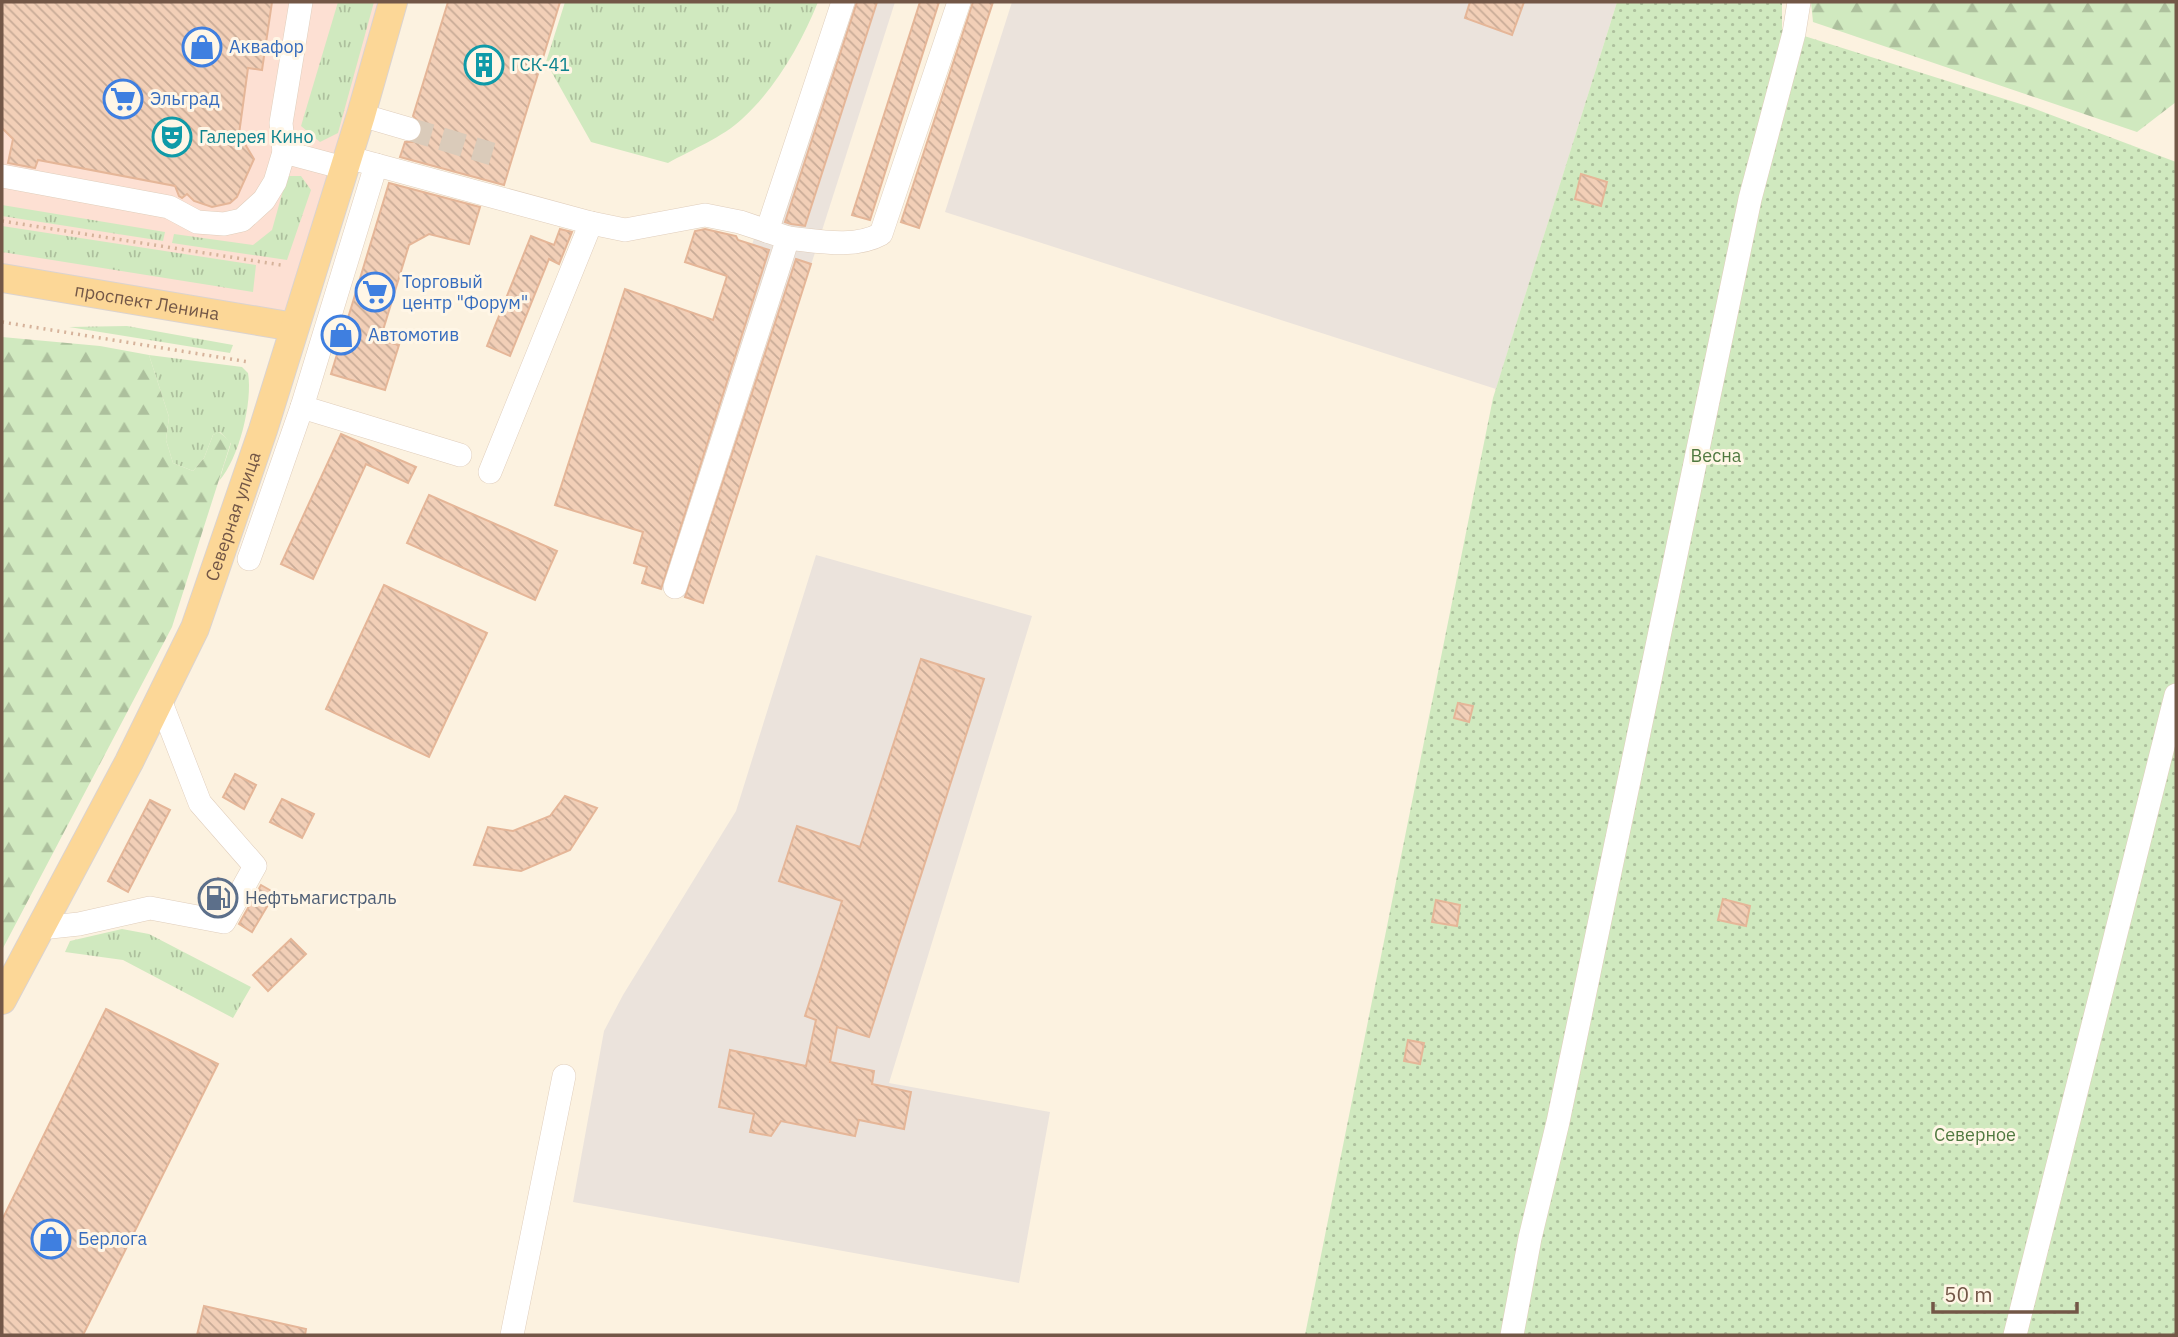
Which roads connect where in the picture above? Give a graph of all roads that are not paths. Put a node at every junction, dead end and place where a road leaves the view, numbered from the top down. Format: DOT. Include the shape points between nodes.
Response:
graph roads {
  1 [pos="301,2"];
  2 [pos="393,2"];
  3 [pos="843,2"];
  4 [pos="959,2"];
  5 [pos="1799,2"];
  6 [pos="361,115"];
  7 [pos="409,129"];
  8 [pos="284,152"];
  9 [pos="346,163"];
  10 [pos="376,165"];
  11 [pos="2,176"];
  12 [pos="591,223"];
  13 [pos="778,235"];
  14 [pos="2,278"];
  15 [pos="294,327"];
  16 [pos="302,407"];
  17 [pos="460,455"];
  18 [pos="490,472"];
  19 [pos="249,559"];
  20 [pos="675,587"];
  21 [pos="2176,695"];
  22 [pos="160,700"];
  23 [pos="41,928"];
  24 [pos="2,1000"];
  25 [pos="564,1076"];
  26 [pos="512,1335"];
  27 [pos="1512,1335"];
  28 [pos="2015,1335"];
  1 -- 8 [label="lane" via="281,123"];
  2 -- 6 [label="main road, Северная улица"];
  3 -- 13 [label="lane"];
  4 -- 13 [label="lane" via="881,234 870,240 832,243"];
  5 -- 27 [label="lane" via="1750,198"];
  6 -- 7 [label="lane"];
  6 -- 9 [label="main road, Северная улица"];
  8 -- 9 [label="lane"];
  8 -- 11 [label="lane" via="275,182 257,207 242,220 224,224 197,222 169,207"];
  9 -- 10 [label="lane"];
  9 -- 15 [label="main road, Северная улица"];
  10 -- 12 [label="lane"];
  10 -- 16 [label="lane"];
  12 -- 13 [label="lane" via="625,230 705,215"];
  12 -- 18 [label="lane"];
  13 -- 20 [label="lane"];
  14 -- 15 [label="main road, проспект Ленина"];
  15 -- 22 [label="main road, Северная улица" via="209,591"];
  16 -- 17 [label="lane"];
  16 -- 19 [label="lane"];
  21 -- 28 [label="lane"];
  22 -- 23 [label="main road, Северная улица"];
  22 -- 23 [label="lane" via="200,803 255,866 224,922 150,908"];
  23 -- 24 [label="main road, Северная улица"];
  25 -- 26 [label="lane"];
}
